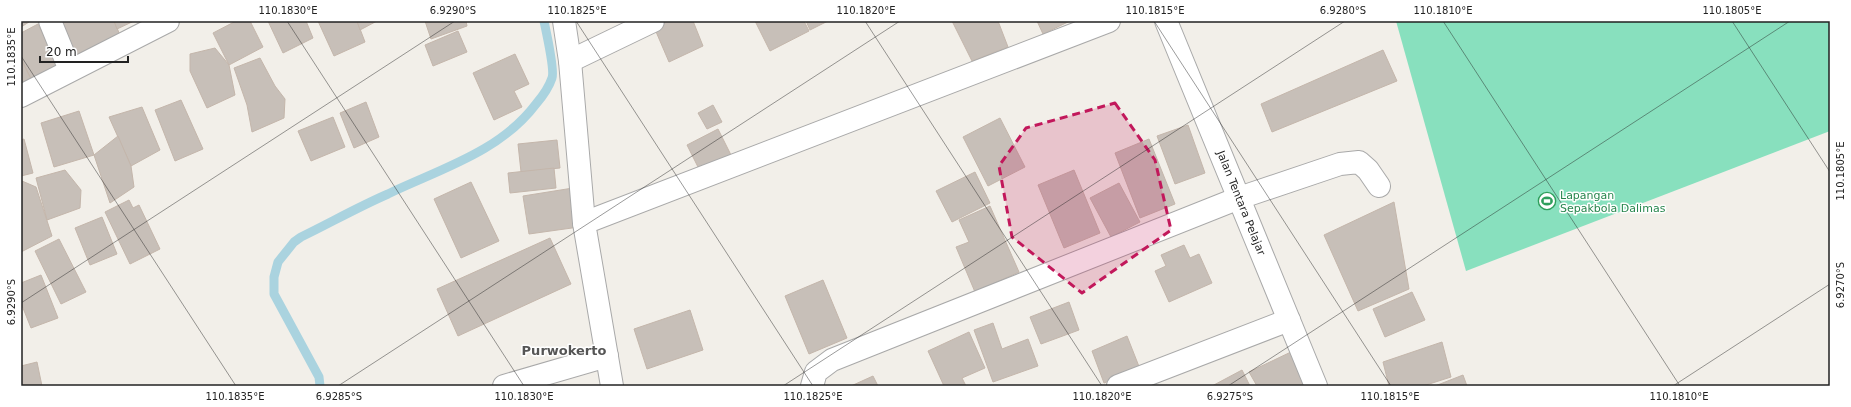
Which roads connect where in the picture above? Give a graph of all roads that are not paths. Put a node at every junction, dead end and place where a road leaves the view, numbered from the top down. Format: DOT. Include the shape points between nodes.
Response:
graph roads {
  1 [pos="50,21"];
  2 [pos="168,21"];
  3 [pos="564,21"];
  4 [pos="653,21"];
  5 [pos="1109,21"];
  6 [pos="1166,21"];
  7 [pos="570,61"];
  8 [pos="70,70"];
  9 [pos="21,96"];
  10 [pos="1379,186"];
  11 [pos="1239,198"];
  12 [pos="584,224"];
  13 [pos="1289,320"];
  14 [pos="607,356"];
  15 [pos="504,386"];
  16 [pos="612,386"];
  17 [pos="812,386"];
  18 [pos="1118,386"];
  19 [pos="1316,386"];
  1 -- 8 [label="street"];
  2 -- 8 [label="street"];
  3 -- 7 [label="street"];
  4 -- 7 [label="street"];
  5 -- 12 [label="street"];
  6 -- 11 [label="street, Jalan Tentara Pelajar"];
  7 -- 12 [label="street"];
  8 -- 9 [label="street"];
  10 -- 11 [label="street" via="1368,170 1358,162 1340,164"];
  11 -- 13 [label="street, Jalan Tentara Pelajar"];
  11 -- 17 [label="street" via="832,360 816,372"];
  12 -- 14 [label="street"];
  13 -- 18 [label="street"];
  13 -- 19 [label="street, Jalan Tentara Pelajar"];
  14 -- 15 [label="street"];
  14 -- 16 [label="street"];
}
